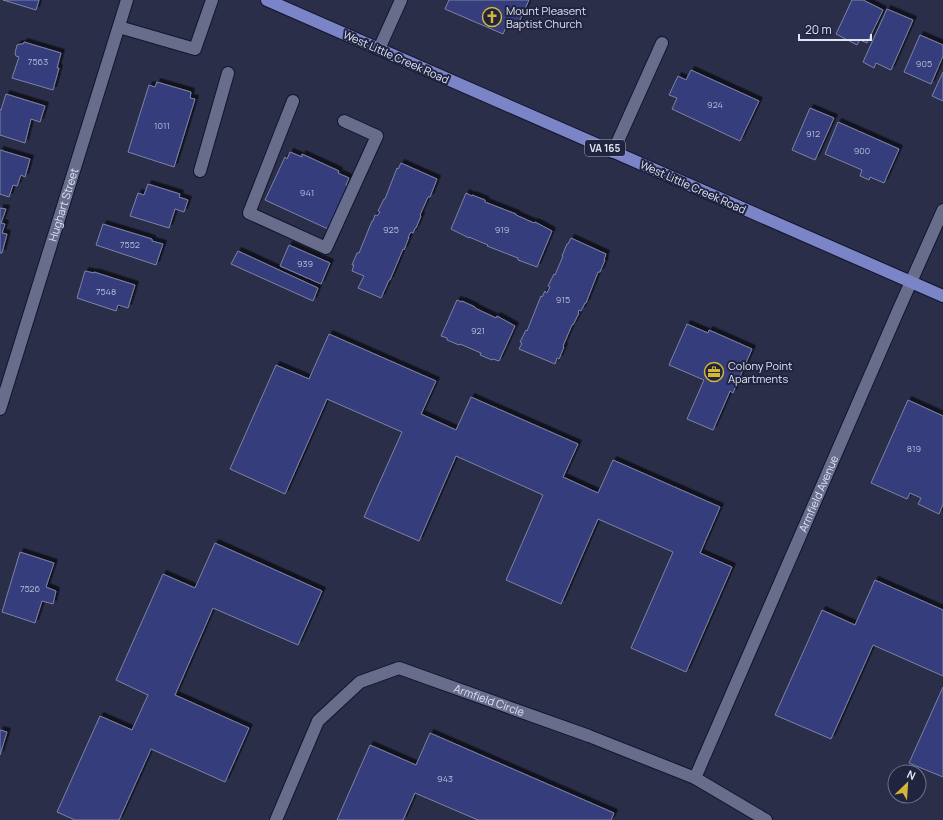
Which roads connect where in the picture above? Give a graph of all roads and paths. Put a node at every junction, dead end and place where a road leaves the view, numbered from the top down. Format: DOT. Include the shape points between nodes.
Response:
graph roads {
  1 [pos="127,0"];
  2 [pos="212,0"];
  3 [pos="267,0"];
  4 [pos="401,0"];
  5 [pos="119,27"];
  6 [pos="662,43"];
  7 [pos="379,49"];
  8 [pos="228,73"];
  9 [pos="294,101"];
  10 [pos="344,121"];
  11 [pos="612,152"];
  12 [pos="200,171"];
  13 [pos="943,210"];
  14 [pos="910,282"];
  15 [pos="943,296"];
  16 [pos="0,409"];
  17 [pos="695,778"];
  18 [pos="276,820"];
  19 [pos="766,820"];
  1 -- 5 [label="street, Hughart Street"];
  2 -- 5 [label="street" via="195,49"];
  3 -- 7 [label="main road, West Little Creek Road / VA 165"];
  4 -- 7 [label="street"];
  5 -- 16 [label="street, Hughart Street"];
  6 -- 11 [label="street"];
  7 -- 11 [label="main road, West Little Creek Road / VA 165"];
  8 -- 12 [label="street"];
  9 -- 10 [label="street" via="248,213 326,248 377,136"];
  11 -- 14 [label="main road, West Little Creek Road / VA 165"];
  13 -- 14 [label="street, Armfield Avenue"];
  14 -- 15 [label="main road, West Little Creek Road / VA 165"];
  14 -- 17 [label="street, Armfield Avenue"];
  17 -- 18 [label="street, Armfield Circle" via="589,736 399,668 360,682 318,721"];
  17 -- 19 [label="street, Armfield Circle"];
}
